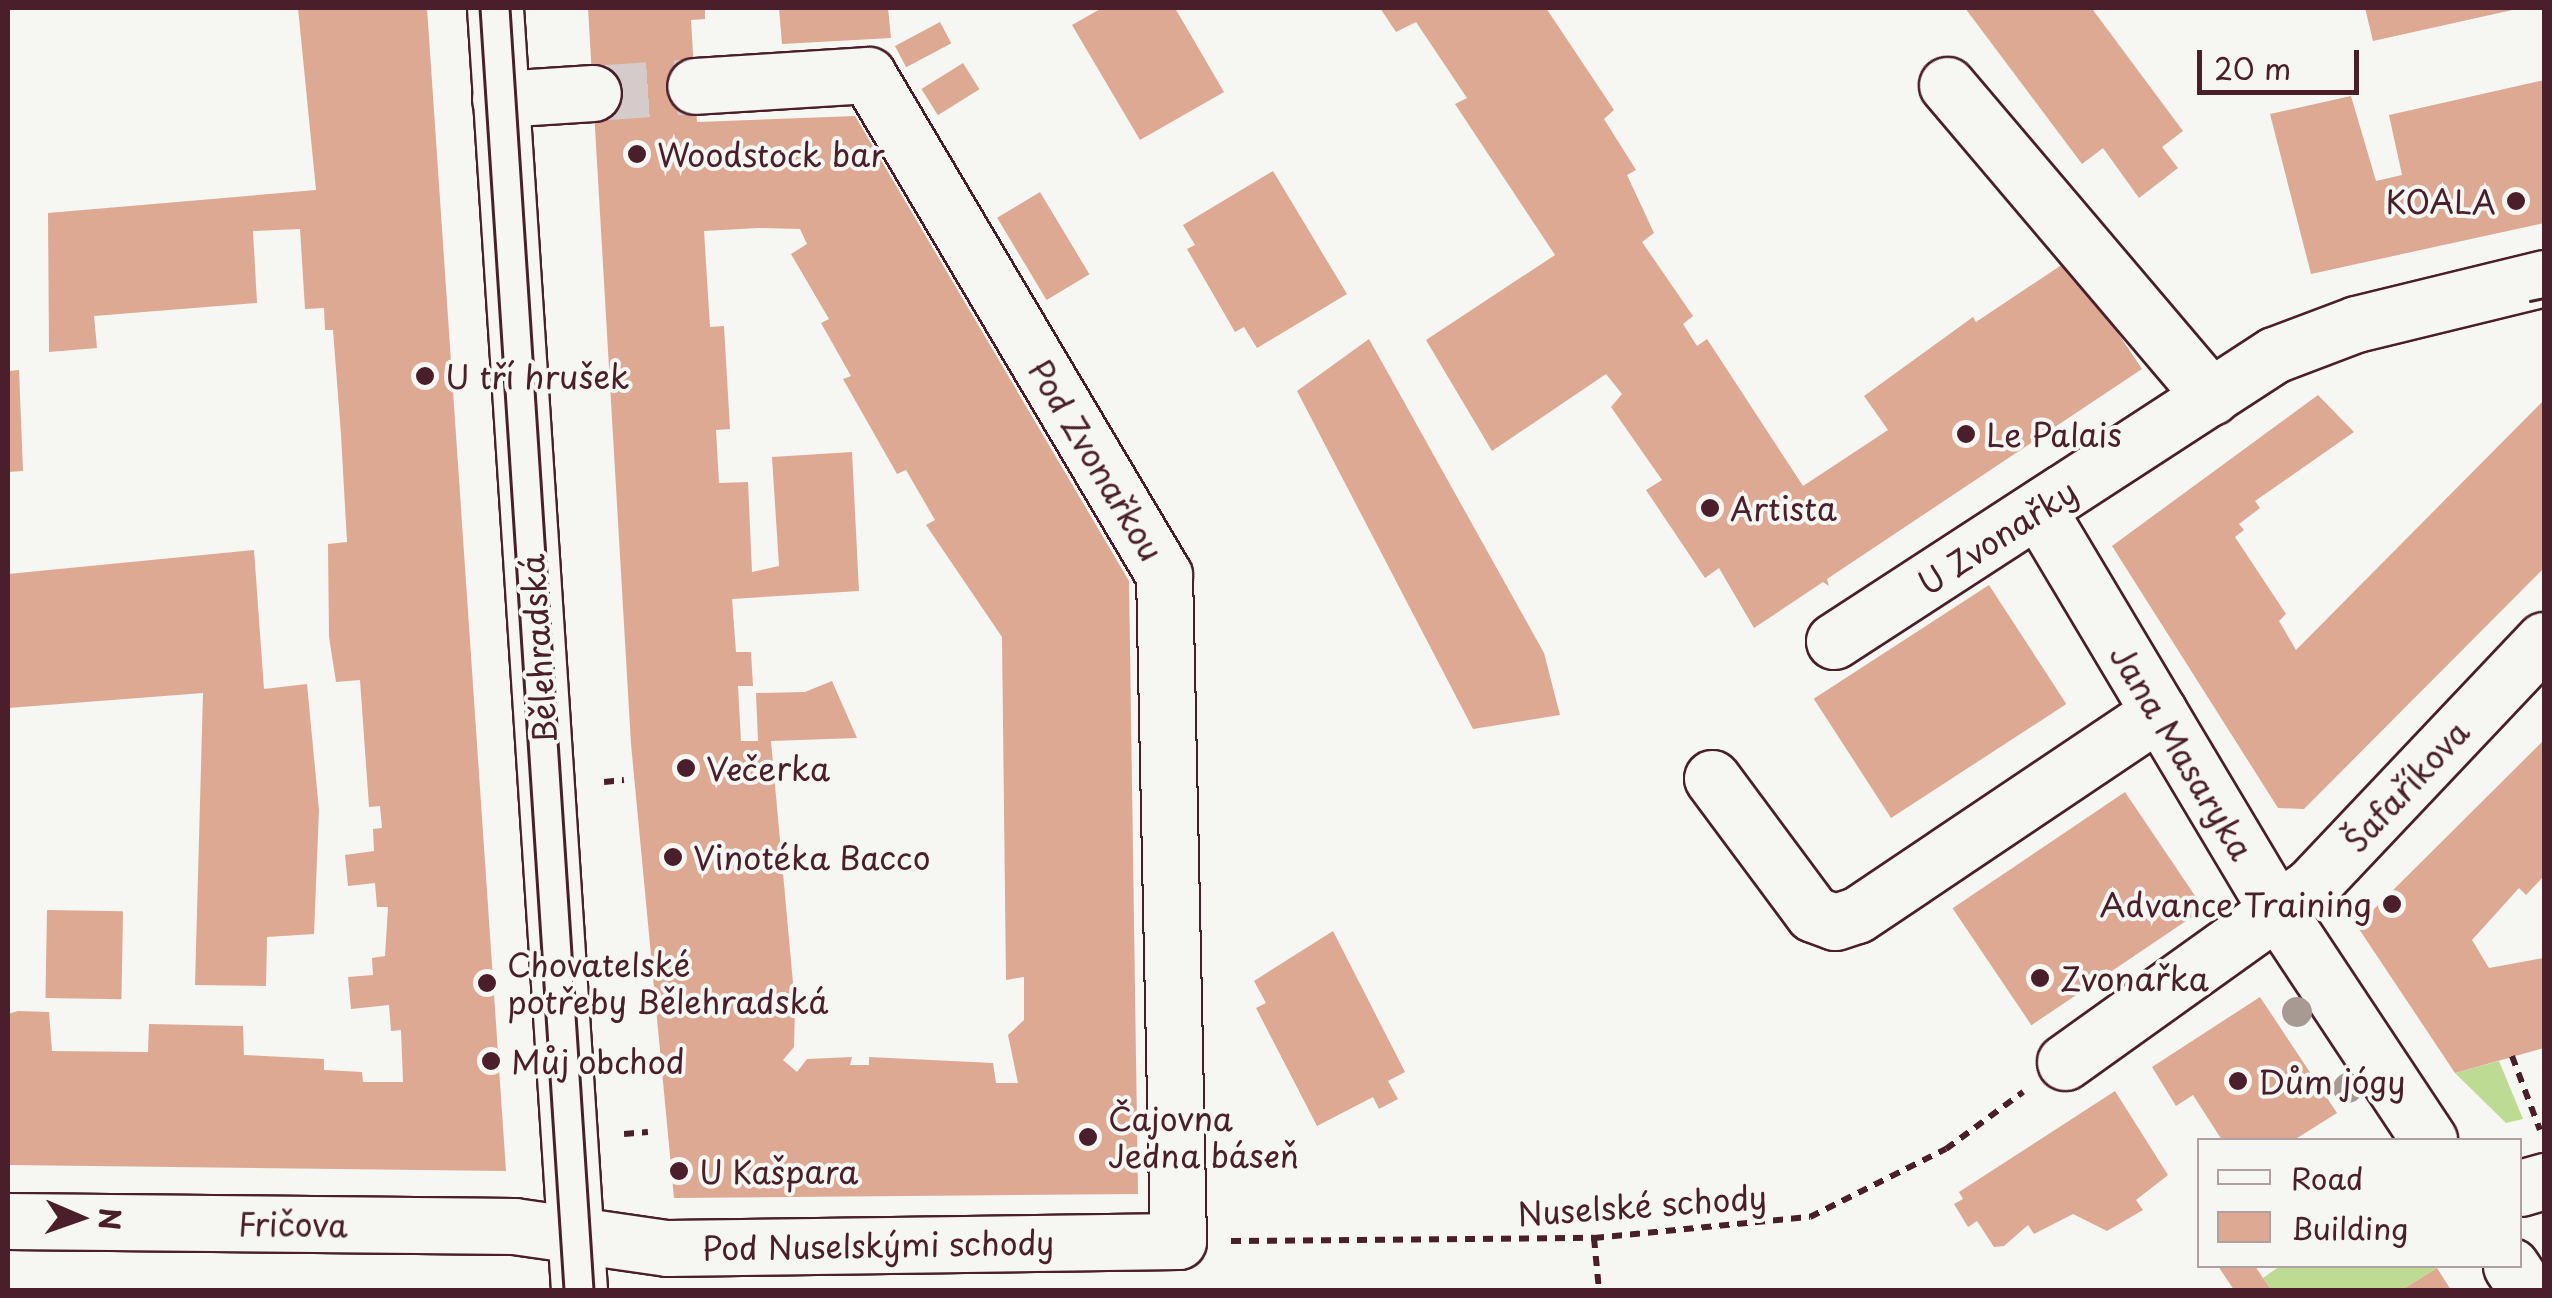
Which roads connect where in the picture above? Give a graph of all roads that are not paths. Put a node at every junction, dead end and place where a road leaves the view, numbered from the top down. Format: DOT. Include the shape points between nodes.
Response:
graph roads {
  1 [pos="494,8"];
  2 [pos="1947,85"];
  3 [pos="695,86"];
  4 [pos="593,93"];
  5 [pos="500,99"];
  6 [pos="2544,278"];
  7 [pos="2212,397"];
  8 [pos="2038,511"];
  9 [pos="2544,640"];
  10 [pos="1834,641"];
  11 [pos="2158,712"];
  12 [pos="1712,778"];
  13 [pos="2278,912"];
  14 [pos="2065,1062"];
  15 [pos="2428,1138"];
  16 [pos="2543,1158"];
  17 [pos="2522,1185"];
  18 [pos="8,1221"];
  19 [pos="579,1233"];
  20 [pos="1178,1242"];
  21 [pos="2512,1268"];
  22 [pos="580,1290"];
  23 [pos="2528,1290"];
  1 -- 5 [label="street, Bělehradská"];
  2 -- 7 [label="street"];
  3 -- 20 [label="street, Pod Zvonařkou" via="868,75 1164,575"];
  4 -- 5 [label="street"];
  5 -- 19 [label="street, Bělehradská"];
  6 -- 7 [label="street, U Zvonařky" via="2356,324 2274,355"];
  7 -- 8 [label="street, U Zvonařky"];
  8 -- 10 [label="street, U Zvonařky"];
  8 -- 11 [label="street, Jana Masaryka"];
  9 -- 13 [label="street, Šafaříkova"];
  11 -- 12 [label="street" via="1856,915 1836,922 1813,914"];
  11 -- 13 [label="street, Jana Masaryka"];
  13 -- 14 [label="street, Šafaříkova"];
  13 -- 15 [label="street, Jana Masaryka"];
  16 -- 17 [label="street"];
  18 -- 19 [label="street, Fričova"];
  19 -- 20 [label="street, Pod Nuselskými schody" via="667,1248"];
  19 -- 22 [label="street, Bělehradská"];
  21 -- 23 [label="street"];
}
